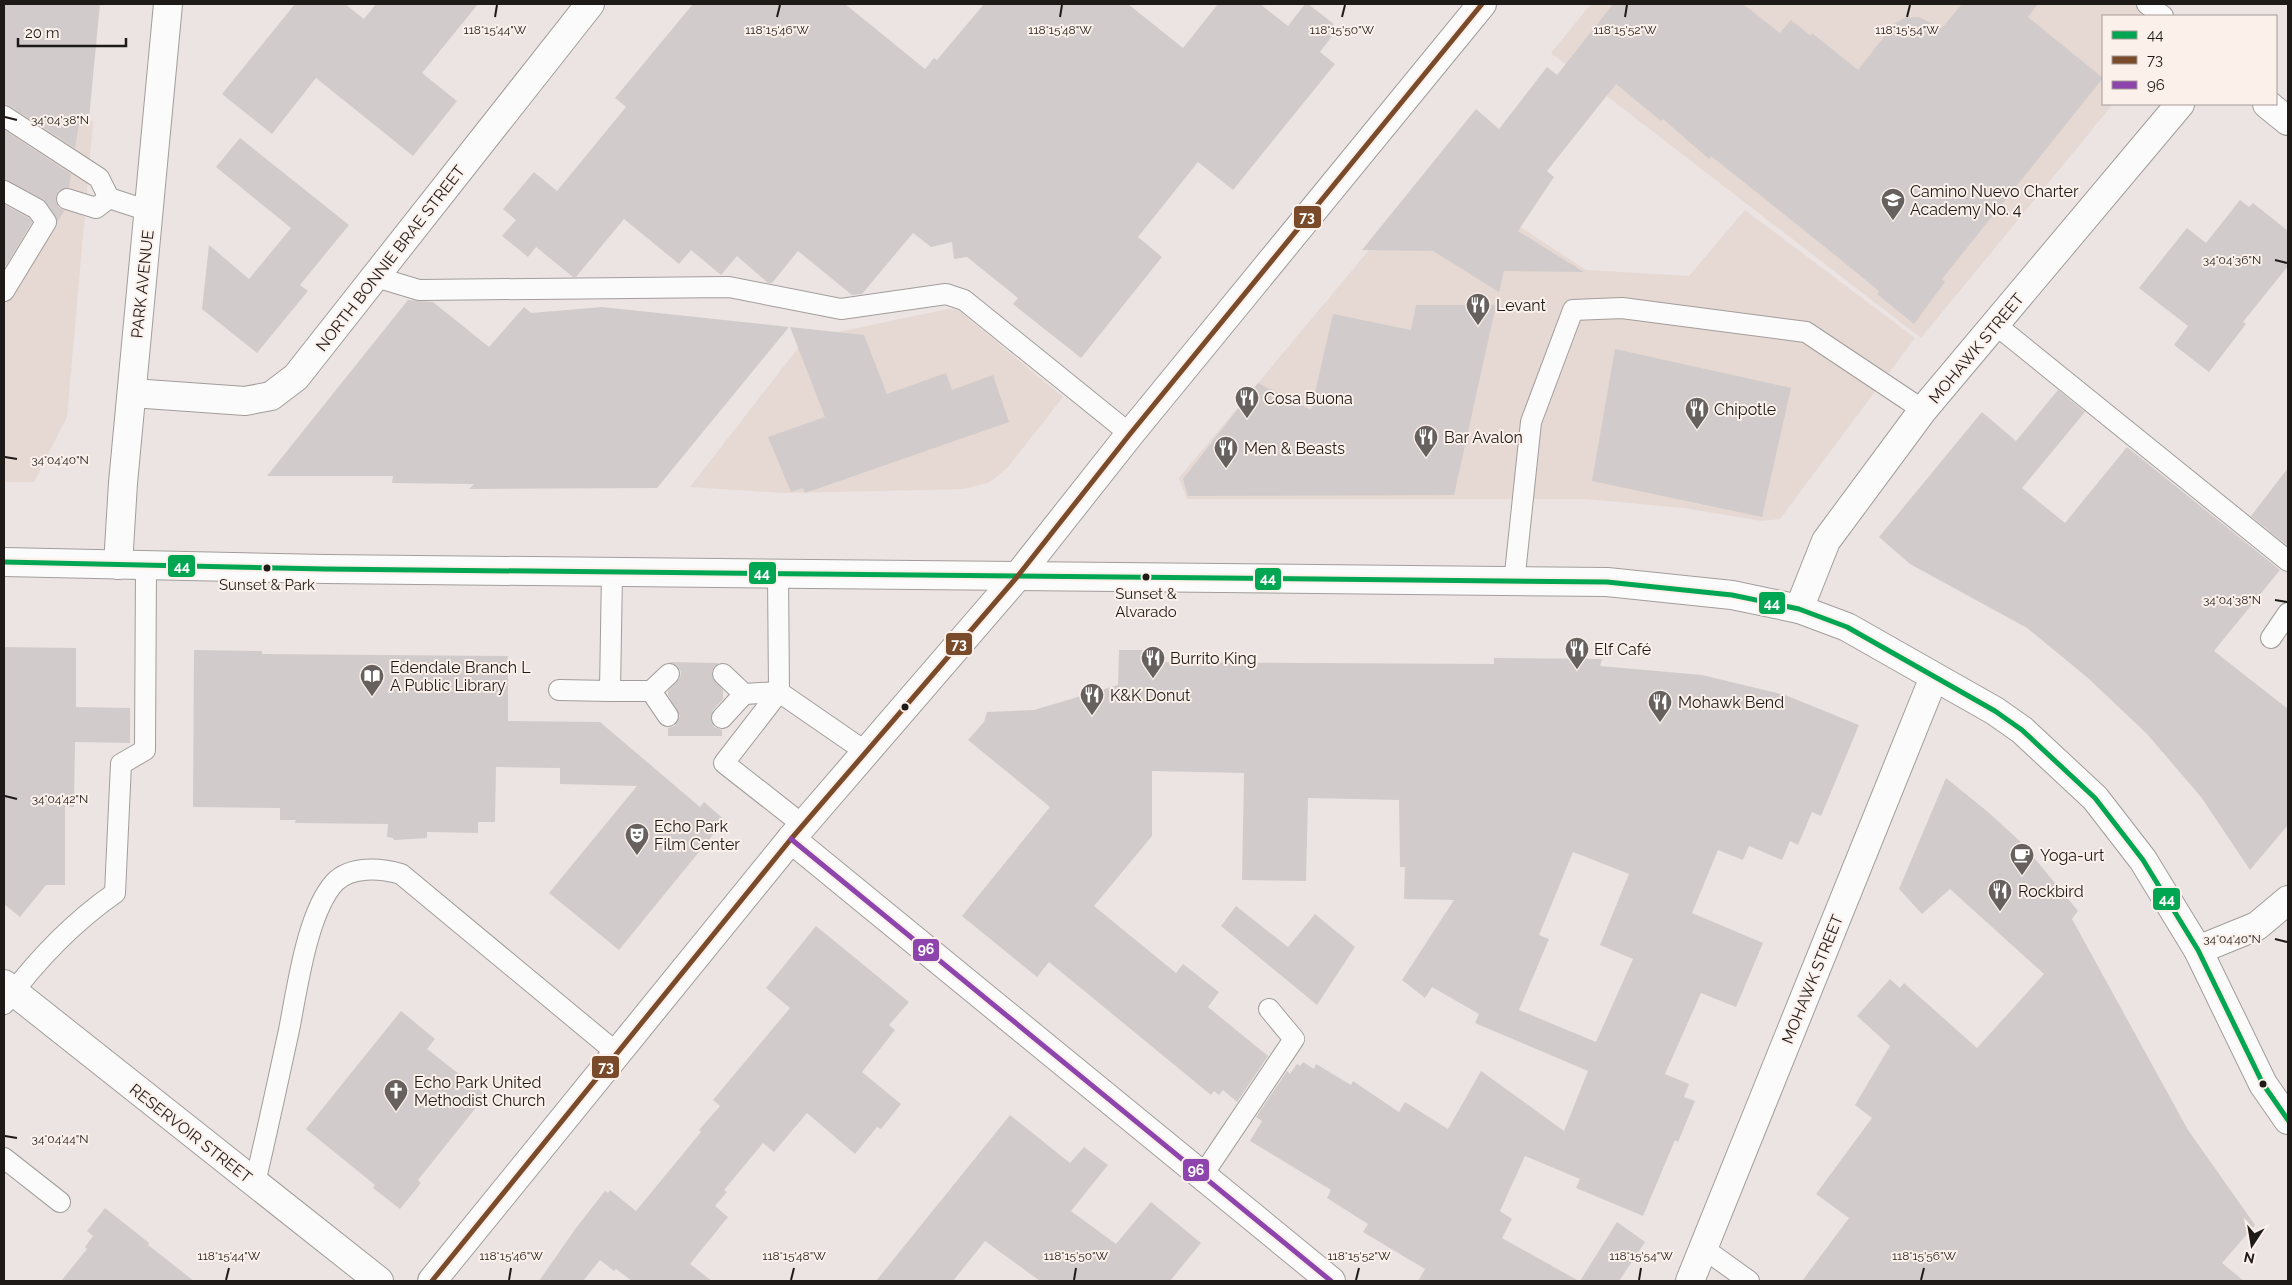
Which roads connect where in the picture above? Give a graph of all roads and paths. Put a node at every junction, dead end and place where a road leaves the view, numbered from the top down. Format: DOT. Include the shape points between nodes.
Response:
graph roads {
  1 [pos="168,4"];
  2 [pos="590,4"];
  3 [pos="1482,4"];
  4 [pos="2147,4"];
  5 [pos="2162,15"];
  6 [pos="2179,105"];
  7 [pos="2268,105"];
  8 [pos="4,116"];
  9 [pos="2288,121"];
  10 [pos="4,192"];
  11 [pos="109,198"];
  12 [pos="67,199"];
  13 [pos="149,211"];
  14 [pos="376,277"];
  15 [pos="4,291"];
  16 [pos="1996,325"];
  17 [pos="132,393"];
  18 [pos="1923,410"];
  19 [pos="1130,434"];
  20 [pos="2288,561"];
  21 [pos="4,562"];
  22 [pos="118,565"];
  23 [pos="146,566"];
  24 [pos="612,572"];
  25 [pos="778,573"];
  26 [pos="1017,577"];
  27 [pos="1514,582"];
  28 [pos="1799,609"];
  29 [pos="2288,613"];
  30 [pos="2271,638"];
  31 [pos="1934,677"];
  32 [pos="723,684"];
  33 [pos="559,690"];
  34 [pos="610,690"];
  35 [pos="779,692"];
  36 [pos="744,694"];
  37 [pos="668,716"];
  38 [pos="722,718"];
  39 [pos="866,752"];
  40 [pos="797,832"];
  41 [pos="2288,900"];
  42 [pos="2198,950"];
  43 [pos="7,993"];
  44 [pos="1269,1010"];
  45 [pos="618,1054"];
  46 [pos="2288,1120"];
  47 [pos="4,1158"];
  48 [pos="1202,1176"];
  49 [pos="255,1183"];
  50 [pos="60,1202"];
  51 [pos="1703,1248"];
  52 [pos="379,1281"];
  53 [pos="432,1281"];
  54 [pos="1332,1281"];
  55 [pos="1690,1281"];
  56 [pos="1749,1281"];
  1 -- 13 [label="main road, PARK AVENUE"];
  2 -- 14 [label="main road, NORTH BONNIE BRAE STREET"];
  3 -- 19 [label="main road"];
  4 -- 5 [label="lane"];
  6 -- 16 [label="main road, MOHAWK STREET"];
  7 -- 9 [label="main road"];
  8 -- 11 [label="lane" via="99,178"];
  10 -- 15 [label="lane" via="37,209 46,222"];
  11 -- 12 [label="lane" via="96,208"];
  11 -- 13 [label="lane"];
  13 -- 17 [label="main road, PARK AVENUE"];
  14 -- 17 [label="main road, NORTH BONNIE BRAE STREET" via="296,377 271,396 245,401"];
  14 -- 19 [label="lane" via="419,290 729,287 841,309 946,294 964,300"];
  16 -- 18 [label="main road, MOHAWK STREET"];
  16 -- 20 [label="lane"];
  17 -- 22 [label="main road, PARK AVENUE"];
  18 -- 27 [label="lane" via="1806,332 1622,308 1574,310 1531,422"];
  18 -- 28 [label="main road, MOHAWK STREET" via="1826,541"];
  19 -- 26 [label="main road"];
  21 -- 22 [label="main road"];
  22 -- 23 [label="main road"];
  23 -- 24 [label="main road"];
  23 -- 43 [label="lane" via="144,750 121,764 115,893 96,906"];
  24 -- 25 [label="main road"];
  24 -- 34 [label="lane"];
  25 -- 26 [label="main road"];
  25 -- 35 [label="lane"];
  26 -- 27 [label="main road"];
  26 -- 39 [label="main road"];
  27 -- 28 [label="main road" via="1616,583 1732,595"];
  28 -- 31 [label="main road" via="1847,627"];
  29 -- 30 [label="lane"];
  31 -- 42 [label="main road" via="2022,730 2095,798 2142,860"];
  31 -- 51 [label="main road, MOHAWK STREET"];
  32 -- 36 [label="lane"];
  33 -- 34 [label="lane"];
  34 -- 37 [label="lane" via="663,686"];
  35 -- 36 [label="lane"];
  35 -- 39 [label="lane"];
  35 -- 40 [label="lane" via="724,763"];
  36 -- 38 [label="lane"];
  39 -- 40 [label="main road"];
  40 -- 45 [label="main road"];
  40 -- 48 [label="main road"];
  41 -- 42 [label="main road" via="2258,926"];
  42 -- 46 [label="main road" via="2263,1084"];
  43 -- 49 [label="main road, RESERVOIR STREET"];
  44 -- 48 [label="lane" via="1294,1039"];
  45 -- 49 [label="lane" via="400,874 359,870 336,882 317,911"];
  45 -- 53 [label="main road"];
  47 -- 50 [label="lane"];
  48 -- 54 [label="main road"];
  49 -- 52 [label="main road, RESERVOIR STREET"];
  51 -- 55 [label="main road, MOHAWK STREET"];
  51 -- 56 [label="lane"];
}
